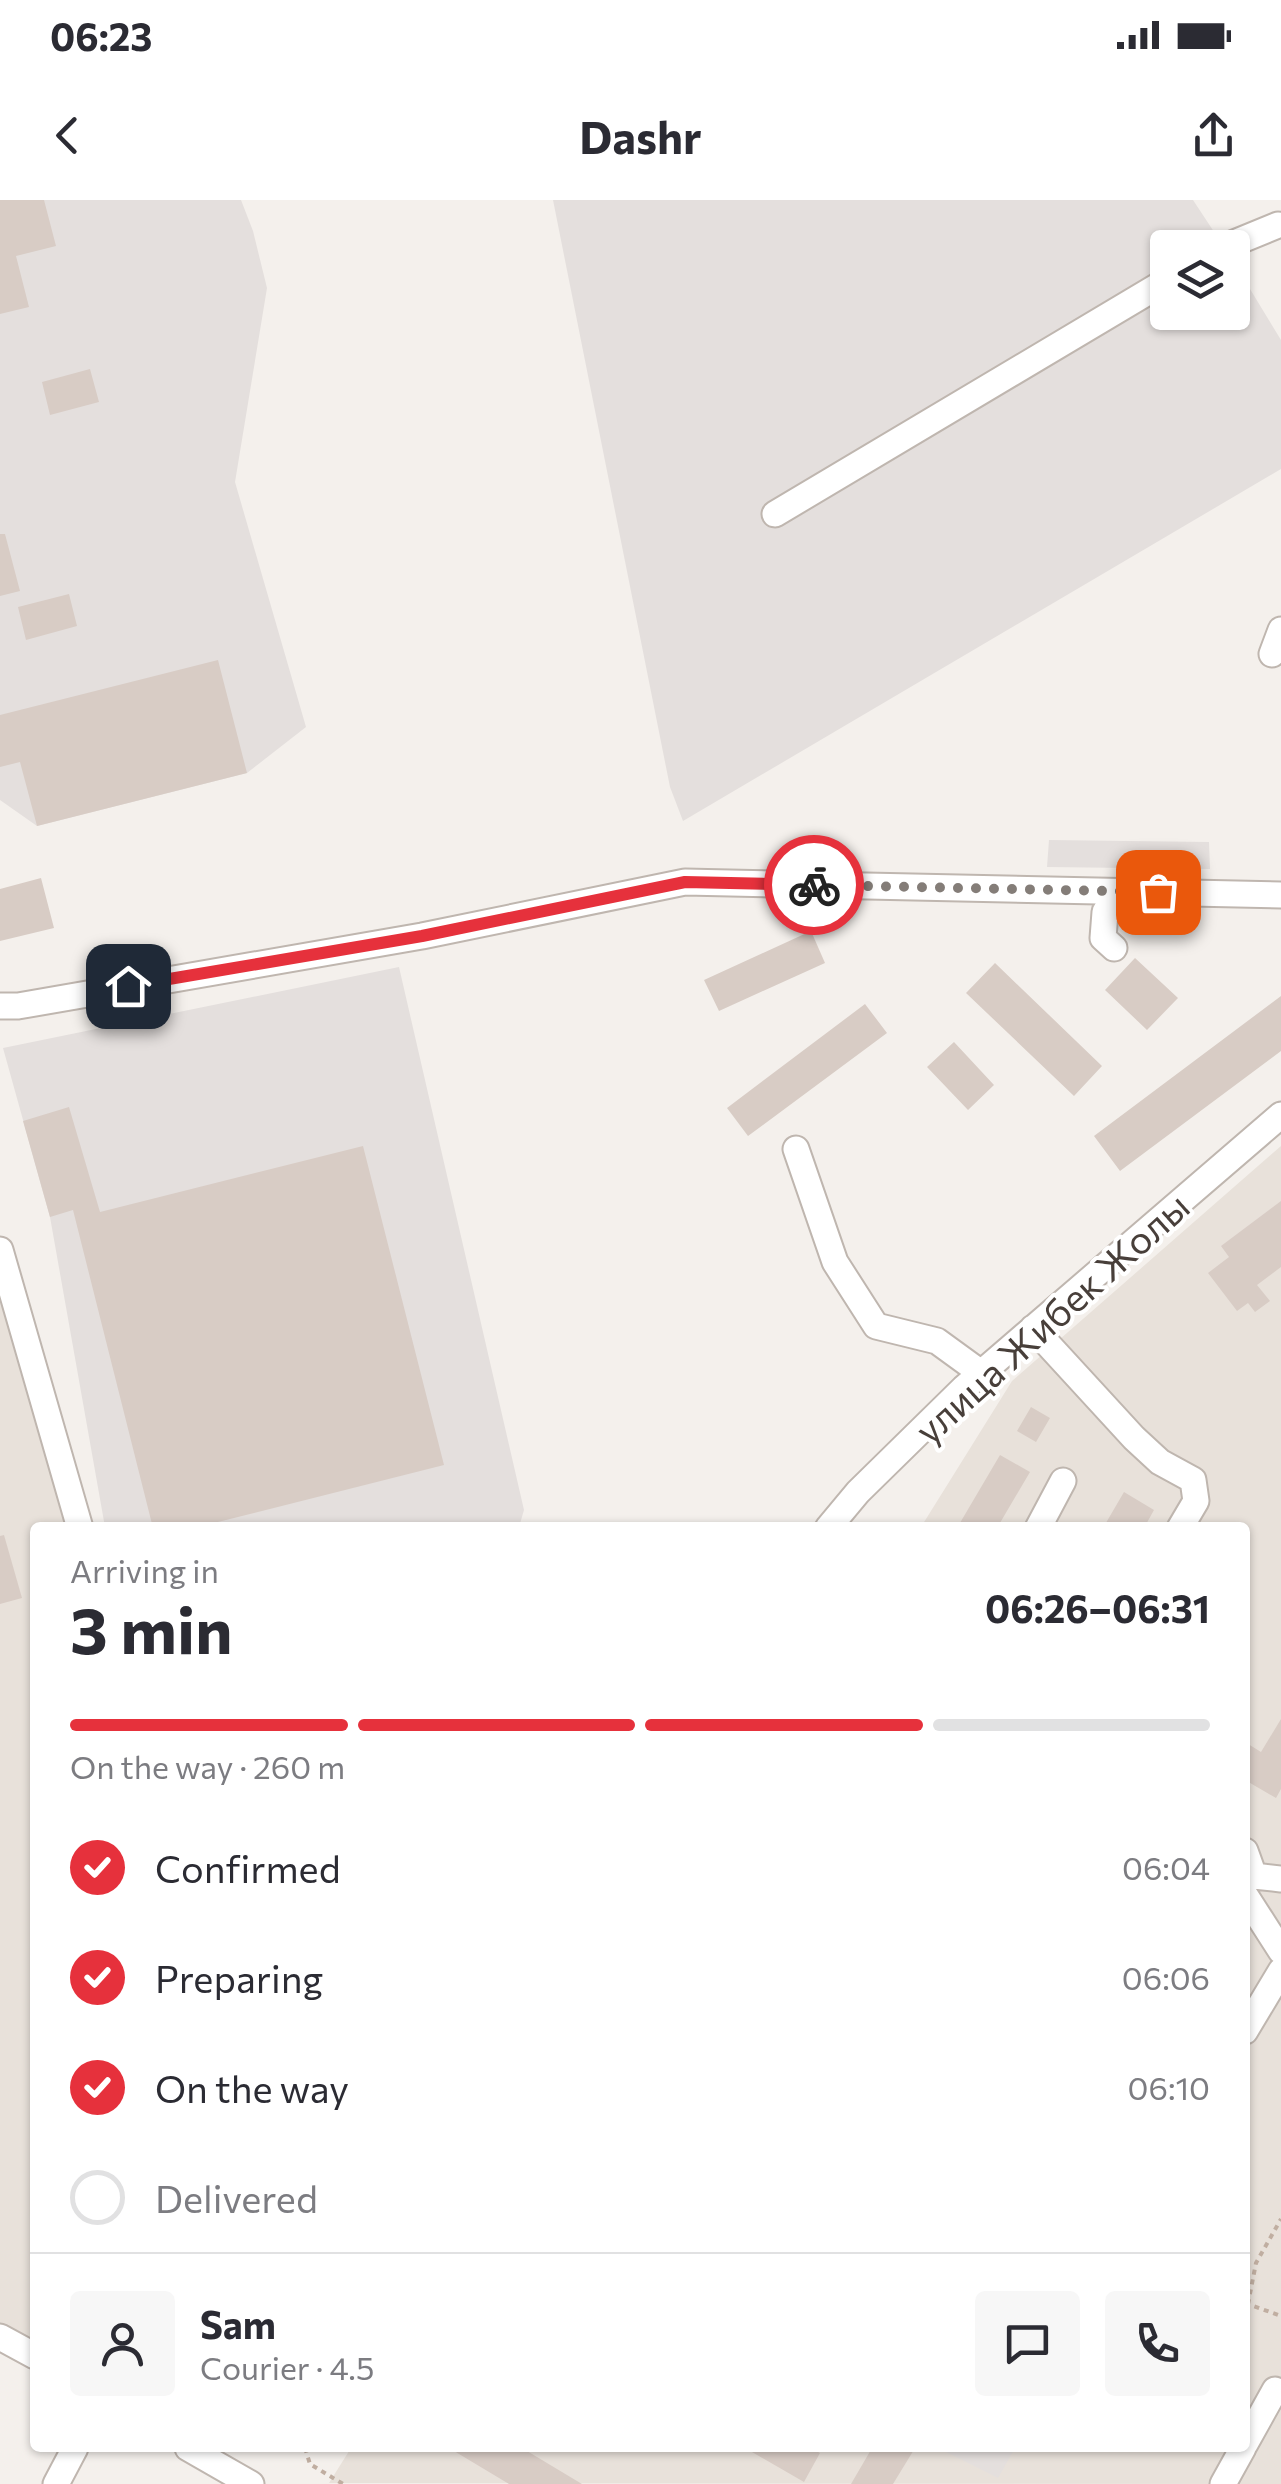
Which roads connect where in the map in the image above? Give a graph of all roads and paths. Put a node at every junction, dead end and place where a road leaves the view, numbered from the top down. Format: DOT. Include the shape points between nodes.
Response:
graph roads {
  1 [pos="1268,200"];
  2 [pos="1280,228"];
  3 [pos="1250,238"];
  4 [pos="1150,291"];
  5 [pos="775,514"];
  6 [pos="1281,630"];
  7 [pos="1272,654"];
  8 [pos="1158,892"];
  9 [pos="1281,895"];
  10 [pos="1114,948"];
  11 [pos="0,1006"];
  12 [pos="1281,1115"];
  13 [pos="796,1149"];
  14 [pos="0,1250"];
  15 [pos="1033,1328"];
  16 [pos="981,1373"];
  17 [pos="1063,1481"];
  18 [pos="78,1522"];
  19 [pos="833,1522"];
  20 [pos="1041,1522"];
  21 [pos="1184,1522"];
  22 [pos="1281,1879"];
  23 [pos="1250,1884"];
  24 [pos="1250,1888"];
  25 [pos="1281,1952"];
  26 [pos="1281,1971"];
  27 [pos="1250,2023"];
  28 [pos="1281,2219"];
  29 [pos="1250,2288"];
  30 [pos="1250,2305"];
  31 [pos="1281,2316"];
  32 [pos="0,2337"];
  33 [pos="30,2353"];
  34 [pos="0,2360"];
  35 [pos="1275,2390"];
  36 [pos="1250,2435"];
  37 [pos="73,2452"];
  38 [pos="199,2452"];
  39 [pos="306,2452"];
  40 [pos="1241,2452"];
  41 [pos="228,2467"];
  42 [pos="56,2484"];
  43 [pos="250,2484"];
  44 [pos="344,2484"];
  45 [pos="1223,2484"];
  1 -- 2 [label="street"];
  2 -- 3 [label="street"];
  4 -- 5 [label="street"];
  6 -- 7 [label="street"];
  8 -- 9 [label="street"];
  8 -- 10 [label="street" via="1105,912 1103,938"];
  8 -- 11 [label="street" via="685,882 422,936"];
  12 -- 15 [label="street, улица Жибек Жолы"];
  13 -- 16 [label="street" via="835,1262 876,1326 937,1341"];
  14 -- 18 [label="street"];
  15 -- 16 [label="street, улица Жибек Жолы"];
  15 -- 21 [label="street" via="1134,1438 1193,1480 1196,1501"];
  16 -- 19 [label="street, улица Жибек Жолы"];
  17 -- 20 [label="street"];
  22 -- 23 [label="street"];
  24 -- 25 [label="street"];
  26 -- 27 [label="street"];
  28 -- 29 [label="path"];
  30 -- 31 [label="path"];
  32 -- 33 [label="street"];
  33 -- 34 [label="street"];
  35 -- 36 [label="street"];
  37 -- 42 [label="street"];
  38 -- 41 [label="street"];
  39 -- 44 [label="path" via="310,2464"];
  40 -- 45 [label="street"];
  41 -- 43 [label="street"];
}
